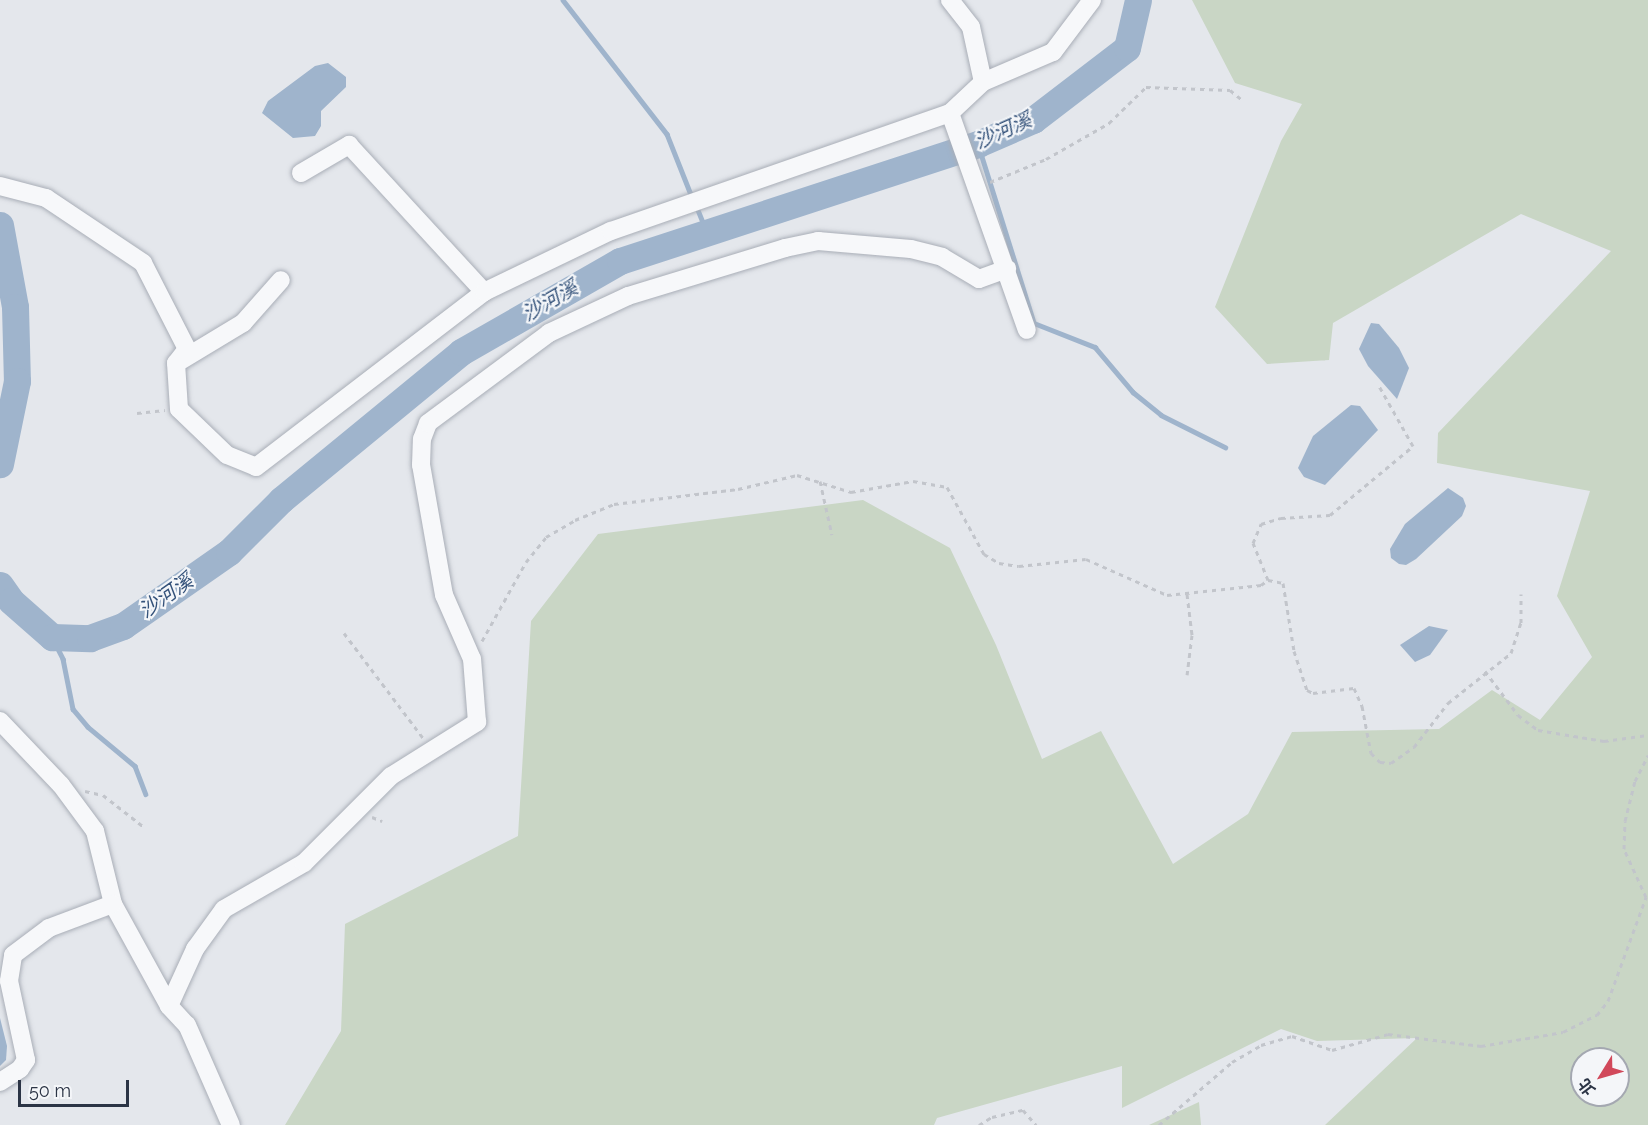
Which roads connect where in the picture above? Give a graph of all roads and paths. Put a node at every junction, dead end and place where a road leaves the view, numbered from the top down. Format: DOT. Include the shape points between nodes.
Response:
graph roads {
  1 [pos="950,0"];
  2 [pos="1092,0"];
  3 [pos="983,82"];
  4 [pos="1241,99"];
  5 [pos="950,113"];
  6 [pos="301,172"];
  7 [pos="976,180"];
  8 [pos="0,186"];
  9 [pos="1007,269"];
  10 [pos="280,280"];
  11 [pos="484,292"];
  12 [pos="1027,330"];
  13 [pos="176,363"];
  14 [pos="1378,384"];
  15 [pos="179,409"];
  16 [pos="137,412"];
  17 [pos="820,481"];
  18 [pos="832,535"];
  19 [pos="1268,580"];
  20 [pos="1186,594"];
  21 [pos="1521,594"];
  22 [pos="344,633"];
  23 [pos="472,659"];
  24 [pos="1485,671"];
  25 [pos="1188,675"];
  26 [pos="0,721"];
  27 [pos="1648,735"];
  28 [pos="431,749"];
  29 [pos="1648,755"];
  30 [pos="61,785"];
  31 [pos="144,827"];
  32 [pos="113,904"];
  33 [pos="169,1006"];
  34 [pos="0,1082"];
  35 [pos="231,1125"];
  36 [pos="979,1125"];
  37 [pos="1036,1125"];
  38 [pos="1159,1125"];
  1 -- 3 [label="street" via="971,27"];
  2 -- 3 [label="street" via="1053,52"];
  3 -- 5 [label="street"];
  4 -- 7 [label="path" via="1230,90 1146,87 1109,123 1046,159 994,182"];
  5 -- 7 [label="street"];
  5 -- 11 [label="street" via="611,231"];
  6 -- 11 [label="street" via="349,145"];
  7 -- 9 [label="street"];
  8 -- 13 [label="street" via="46,198 143,263 187,349"];
  9 -- 12 [label="street"];
  9 -- 23 [label="street" via="980,279 942,257 911,249 818,241 628,296 540,340 428,423 422,439 420,465 444,595"];
  10 -- 13 [label="street" via="243,323"];
  11 -- 15 [label="street" via="256,467 227,455"];
  13 -- 15 [label="street"];
  14 -- 19 [label="path" via="1413,446 1330,515 1281,518 1261,524 1253,543"];
  15 -- 16 [label="path"];
  17 -- 18 [label="path"];
  17 -- 20 [label="path" via="851,492 914,481 947,487 984,554 999,563 1019,566 1086,559 1167,595"];
  17 -- 23 [label="path" via="797,475 727,490 614,504 575,520 546,537 526,562"];
  19 -- 20 [label="path" via="1261,585"];
  19 -- 24 [label="path" via="1283,583 1294,651 1307,690 1313,693 1354,688 1362,706 1371,753 1380,762 1391,763 1414,747 1448,703"];
  20 -- 25 [label="path" via="1191,635"];
  21 -- 24 [label="path" via="1521,624 1511,653"];
  22 -- 28 [label="path"];
  23 -- 28 [label="street" via="477,722"];
  24 -- 27 [label="path" via="1518,715 1538,730 1604,741"];
  26 -- 30 [label="street"];
  28 -- 33 [label="street" via="392,776 304,863 224,909 195,949"];
  29 -- 38 [label="path" via="1635,781 1625,821 1624,849 1646,897 1608,1001 1597,1015 1563,1032 1480,1046 1388,1034 1332,1050 1292,1036 1261,1045 1232,1062"];
  30 -- 31 [label="path" via="103,795"];
  30 -- 32 [label="street" via="95,831"];
  32 -- 33 [label="street"];
  32 -- 34 [label="street" via="49,928 14,955 9,981 26,1060"];
  33 -- 35 [label="street" via="187,1025"];
  36 -- 37 [label="path" via="992,1117 1023,1110"];
}
